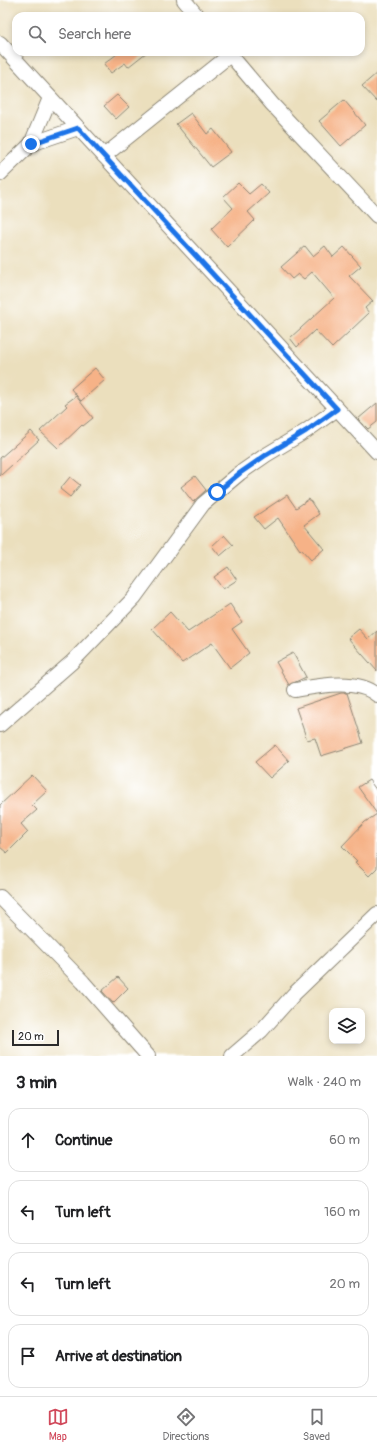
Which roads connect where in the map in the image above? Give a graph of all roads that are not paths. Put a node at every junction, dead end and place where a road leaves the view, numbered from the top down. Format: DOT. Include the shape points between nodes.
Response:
graph roads {
  1 [pos="184,0"];
  2 [pos="194,12"];
  3 [pos="0,43"];
  4 [pos="227,56"];
  5 [pos="231,56"];
  6 [pos="50,98"];
  7 [pos="78,128"];
  8 [pos="31,144"];
  9 [pos="104,156"];
  10 [pos="0,174"];
  11 [pos="377,216"];
  12 [pos="337,409"];
  13 [pos="377,452"];
  14 [pos="295,690"];
  15 [pos="377,695"];
  16 [pos="0,725"];
  17 [pos="0,897"];
  18 [pos="377,914"];
  19 [pos="148,1056"];
  20 [pos="232,1056"];
  1 -- 2 [label="street"];
  3 -- 6 [label="street"];
  4 -- 9 [label="street"];
  5 -- 11 [label="street"];
  6 -- 7 [label="street"];
  6 -- 8 [label="street"];
  7 -- 8 [label="street"];
  7 -- 9 [label="street"];
  8 -- 10 [label="street"];
  9 -- 12 [label="street"];
  12 -- 13 [label="street"];
  12 -- 16 [label="street" via="240,473 203,504 134,598 72,662"];
  14 -- 15 [label="street" via="342,685 363,687"];
  17 -- 19 [label="street" via="83,982"];
  18 -- 20 [label="street" via="294,994 261,1031"];
}
